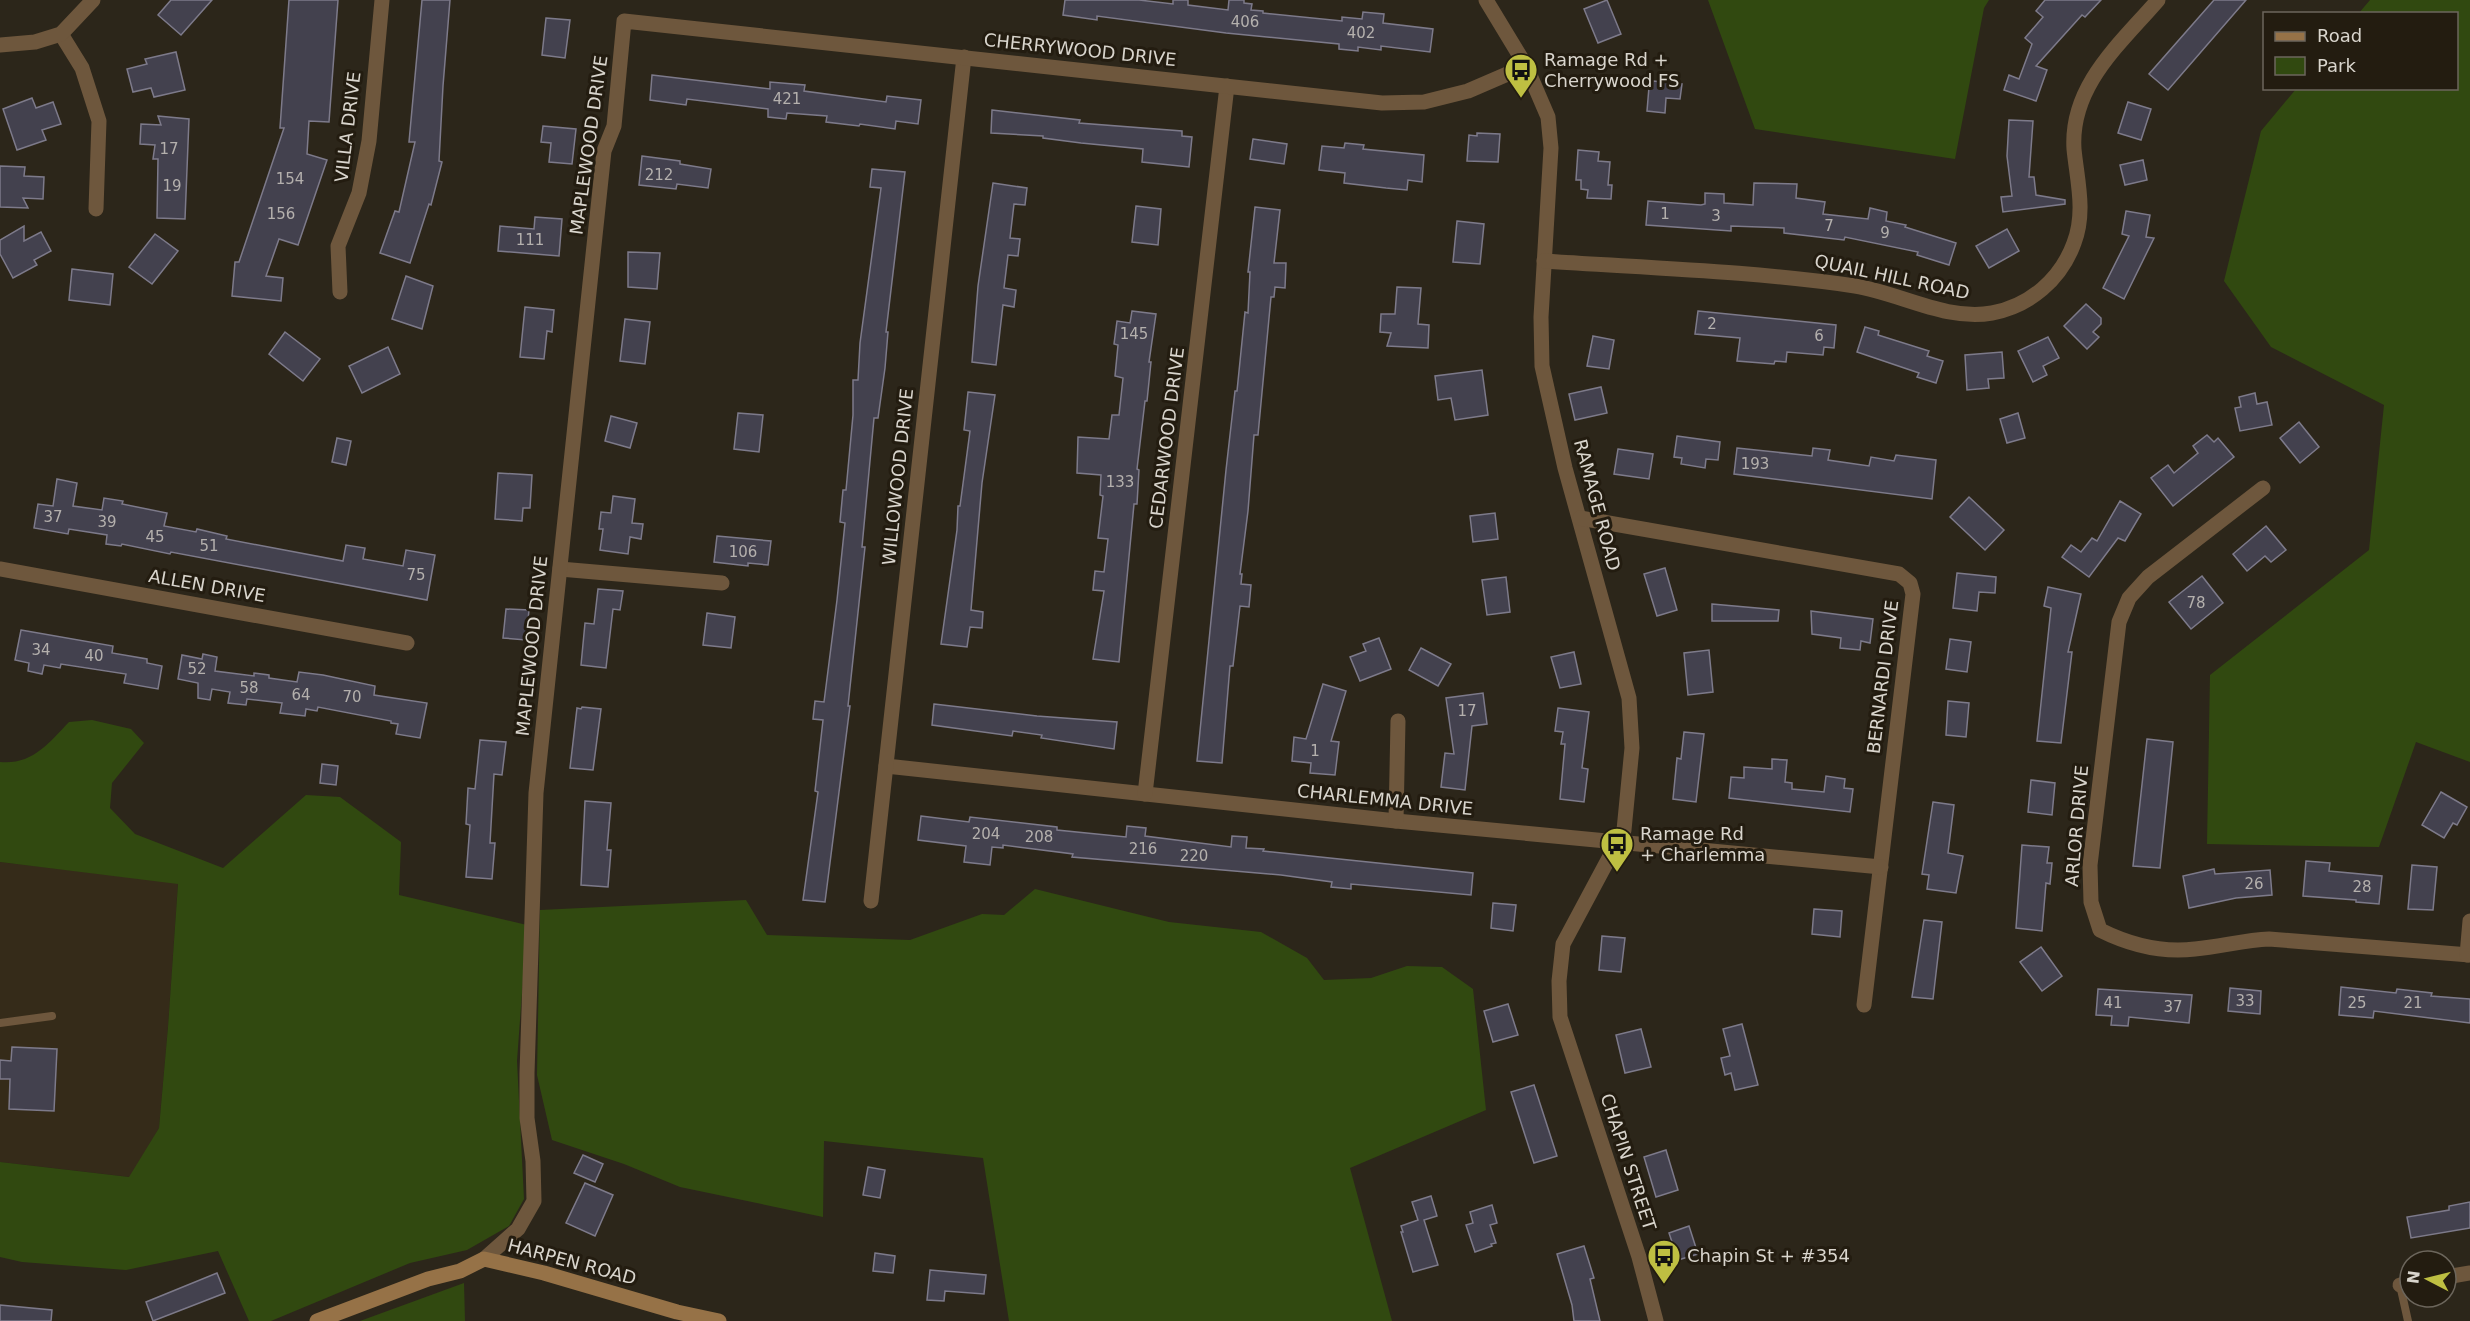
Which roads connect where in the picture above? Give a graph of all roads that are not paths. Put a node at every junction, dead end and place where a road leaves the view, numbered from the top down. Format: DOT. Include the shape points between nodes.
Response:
graph roads {
  1 [pos="93,0"];
  2 [pos="382,0"];
  3 [pos="1486,0"];
  4 [pos="2158,0"];
  5 [pos="624,21"];
  6 [pos="61,34"];
  7 [pos="0,45"];
  8 [pos="964,57"];
  9 [pos="1526,66"];
  10 [pos="1227,86"];
  11 [pos="96,209"];
  12 [pos="1544,261"];
  13 [pos="340,292"];
  14 [pos="2263,488"];
  15 [pos="1580,518"];
  16 [pos="0,568"];
  17 [pos="560,569"];
  18 [pos="722,583"];
  19 [pos="407,643"];
  20 [pos="1398,721"];
  21 [pos="886,766"];
  22 [pos="1146,794"];
  23 [pos="1396,821"];
  24 [pos="1618,843"];
  25 [pos="1881,867"];
  26 [pos="871,901"];
  27 [pos="2470,921"];
  28 [pos="2468,955"];
  29 [pos="1864,1005"];
  30 [pos="52,1017"];
  31 [pos="1560,1017"];
  32 [pos="0,1023"];
  33 [pos="484,1259"];
  34 [pos="317,1321"];
  35 [pos="719,1321"];
  36 [pos="1656,1321"];
  1 -- 6 [label="street"];
  2 -- 13 [label="street, VILLA DRIVE" via="365,162 359,194 339,246"];
  3 -- 9 [label="street, RAMAGE ROAD"];
  4 -- 12 [label="street, QUAIL HILL ROAD" via="2103,62 2080,100 2074,131 2080,206 2075,240 2054,277 2020,304 1991,313 1960,313 1859,287 1780,276"];
  5 -- 8 [label="street, CHERRYWOOD DRIVE"];
  5 -- 17 [label="street, MAPLEWOOD DRIVE" via="614,126 604,151"];
  6 -- 7 [label="street" via="35,42"];
  6 -- 11 [label="street" via="81,68 99,121"];
  8 -- 10 [label="street, CHERRYWOOD DRIVE"];
  8 -- 21 [label="street, WILLOWOOD DRIVE"];
  9 -- 10 [label="street, CHERRYWOOD DRIVE" via="1468,91 1424,102 1382,104"];
  9 -- 12 [label="street, RAMAGE ROAD" via="1548,117 1551,148"];
  10 -- 22 [label="street, CEDARWOOD DRIVE"];
  12 -- 15 [label="street, RAMAGE ROAD" via="1542,366"];
  14 -- 28 [label="street, ARLOR DRIVE" via="2148,577 2129,598 2118,622 2090,865 2091,902 2100,930 2126,943 2164,950 2193,950 2269,939"];
  15 -- 24 [label="street, RAMAGE ROAD" via="1629,698 1632,748 1624,830"];
  15 -- 25 [label="street, BERNARDI DRIVE" via="1906,578 1913,594"];
  16 -- 19 [label="street, ALLEN DRIVE"];
  17 -- 18 [label="street"];
  17 -- 33 [label="street, MAPLEWOOD DRIVE" via="536,793 527,1073 534,1201 518,1229"];
  20 -- 23 [label="street"];
  21 -- 22 [label="street, CHARLEMMA DRIVE"];
  21 -- 26 [label="street, WILLOWOOD DRIVE"];
  22 -- 23 [label="street, CHARLEMMA DRIVE"];
  23 -- 24 [label="street, CHARLEMMA DRIVE"];
  24 -- 25 [label="street, CHARLEMMA DRIVE"];
  24 -- 31 [label="street, RAMAGE ROAD" via="1563,944"];
  25 -- 29 [label="street, BERNARDI DRIVE"];
  27 -- 28 [label="street"];
  30 -- 32 [label="lane"];
  31 -- 36 [label="street, CHAPIN STREET" via="1639,1257"];
  33 -- 34 [label="street, HARPEN ROAD"];
  33 -- 35 [label="street, HARPEN ROAD"];
}
